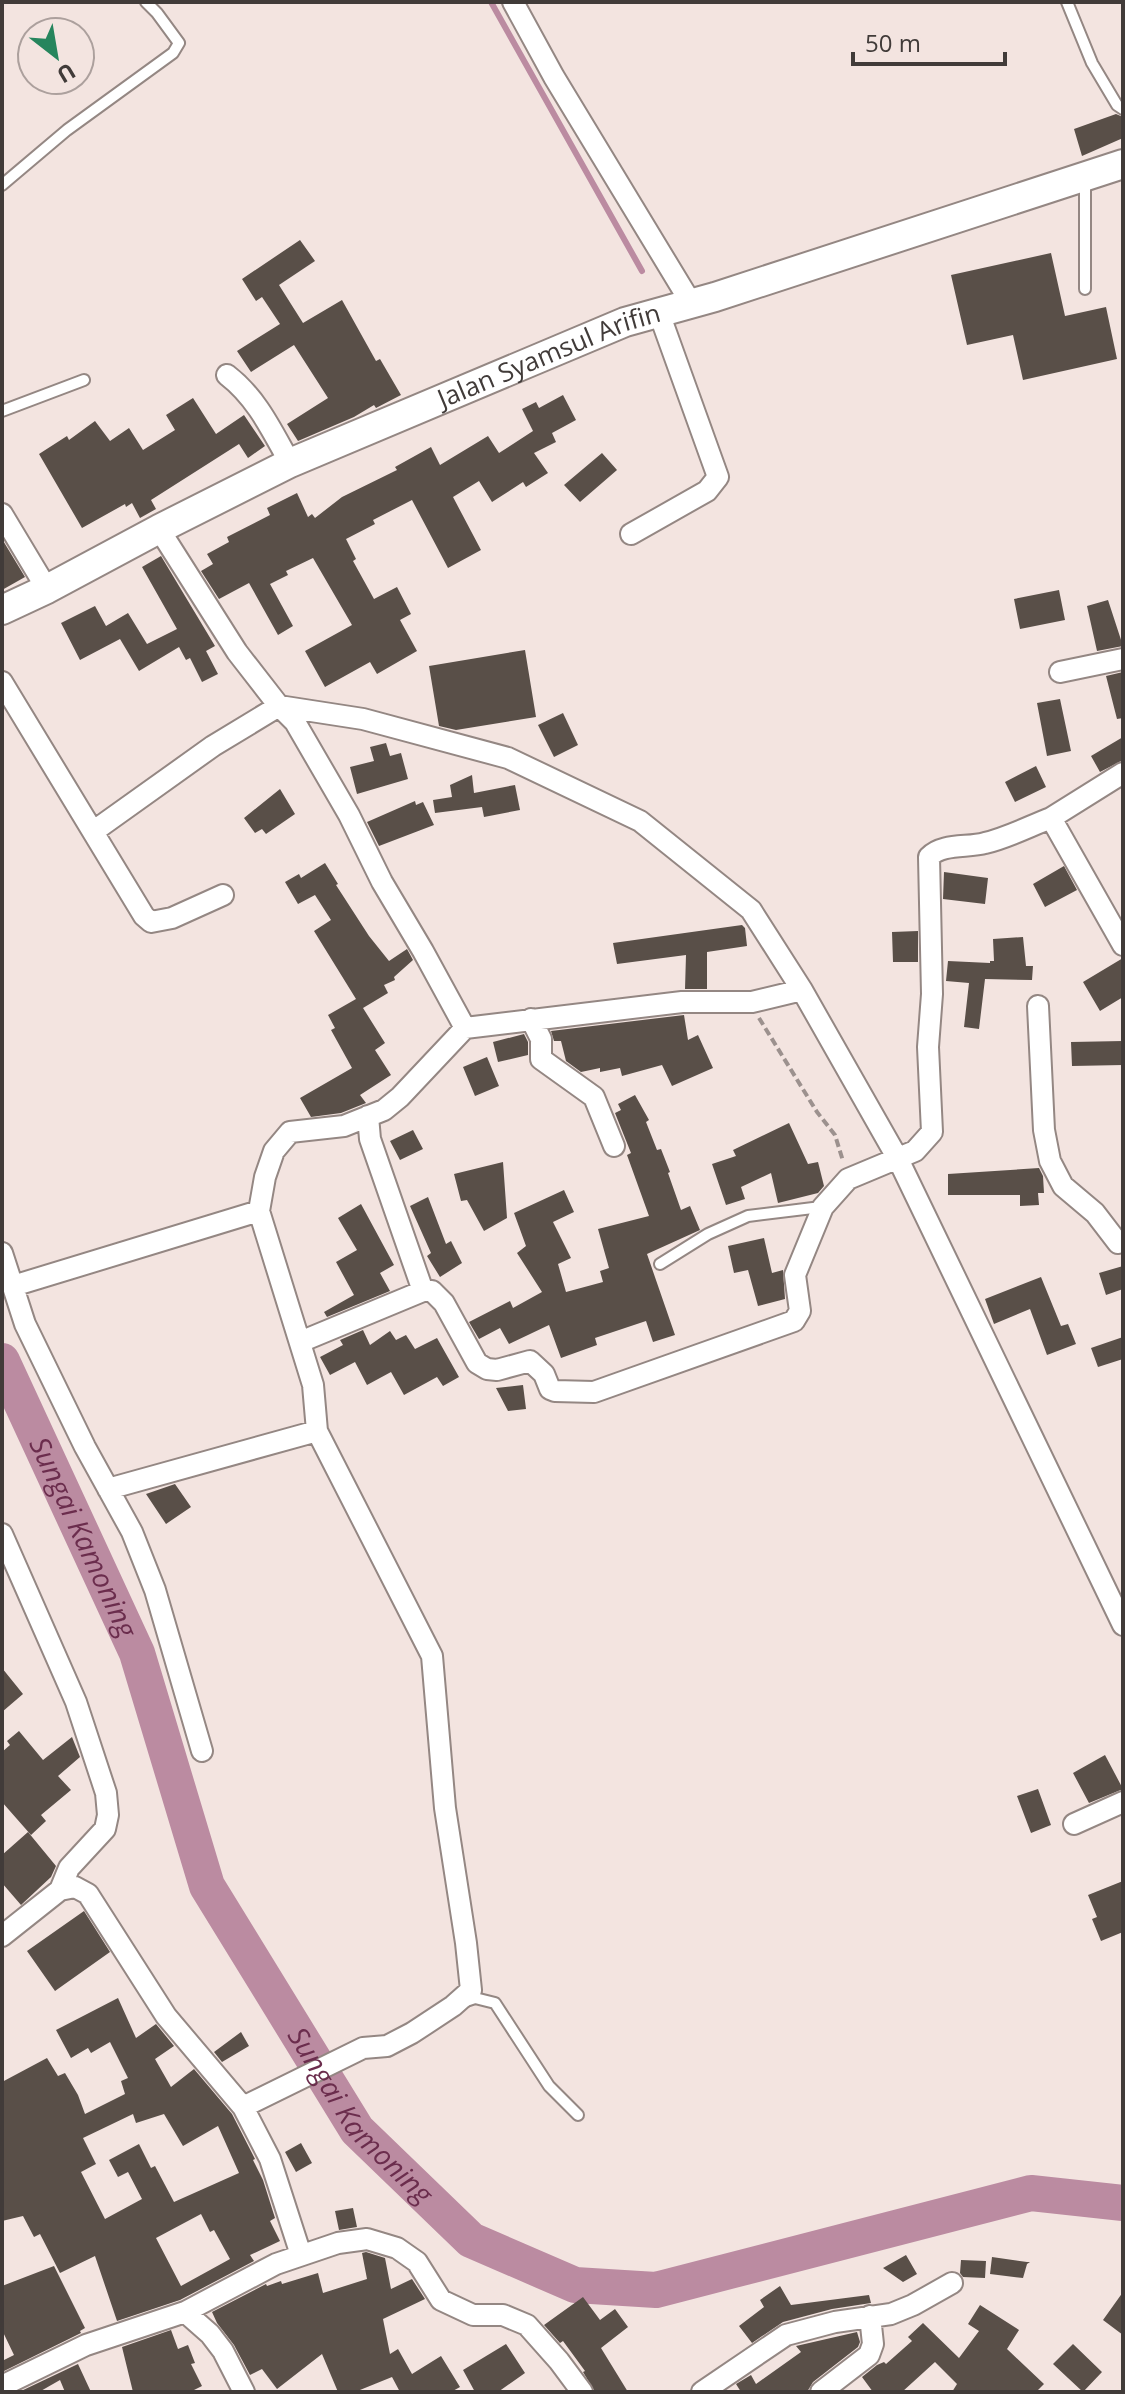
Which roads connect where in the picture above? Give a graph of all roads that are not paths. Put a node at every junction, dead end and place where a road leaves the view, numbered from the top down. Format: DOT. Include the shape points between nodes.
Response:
graph roads {
  1 [pos="146,2"];
  2 [pos="513,2"];
  3 [pos="1067,2"];
  4 [pos="1123,109"];
  5 [pos="1123,164"];
  6 [pos="1085,176"];
  7 [pos="2,185"];
  8 [pos="1085,289"];
  9 [pos="691,303"];
  10 [pos="659,313"];
  11 [pos="227,375"];
  12 [pos="84,380"];
  13 [pos="2,411"];
  14 [pos="290,463"];
  15 [pos="2,514"];
  16 [pos="159,529"];
  17 [pos="631,534"];
  18 [pos="47,589"];
  19 [pos="2,610"];
  20 [pos="1123,659"];
  21 [pos="1060,672"];
  22 [pos="2,682"];
  23 [pos="279,706"];
  24 [pos="1123,773"];
  25 [pos="1051,818"];
  26 [pos="94,831"];
  27 [pos="223,895"];
  28 [pos="1123,945"];
  29 [pos="802,990"];
  30 [pos="1038,1006"];
  31 [pos="531,1019"];
  32 [pos="465,1028"];
  33 [pos="368,1116"];
  34 [pos="614,1146"];
  35 [pos="898,1159"];
  36 [pos="823,1207"];
  37 [pos="259,1211"];
  38 [pos="1123,1242"];
  39 [pos="2,1253"];
  40 [pos="660,1264"];
  41 [pos="13,1286"];
  42 [pos="423,1291"];
  43 [pos="300,1342"];
  44 [pos="317,1431"];
  45 [pos="108,1489"];
  46 [pos="2,1534"];
  47 [pos="1123,1625"];
  48 [pos="202,1751"];
  49 [pos="1123,1802"];
  50 [pos="1074,1824"];
  51 [pos="60,1890"];
  52 [pos="2,1936"];
  53 [pos="453,2006"];
  54 [pos="243,2107"];
  55 [pos="578,2115"];
  56 [pos="301,2255"];
  57 [pos="952,2283"];
  58 [pos="185,2312"];
  59 [pos="870,2316"];
  60 [pos="2,2386"];
  61 [pos="244,2392"];
  62 [pos="582,2392"];
  63 [pos="702,2392"];
  64 [pos="821,2392"];
  1 -- 7 [label="lane" via="179,43 173,53"];
  2 -- 9 [label="street"];
  3 -- 4 [label="lane" via="1092,63"];
  5 -- 6 [label="main road, Jalan Syamsul Arifin"];
  6 -- 8 [label="lane"];
  6 -- 9 [label="main road, Jalan Syamsul Arifin"];
  9 -- 10 [label="main road, Jalan Syamsul Arifin"];
  10 -- 14 [label="main road, Jalan Syamsul Arifin" via="625,322"];
  10 -- 17 [label="street" via="718,477 707,491"];
  11 -- 14 [label="street" via="257,403"];
  12 -- 13 [label="lane"];
  14 -- 16 [label="main road, Jalan Syamsul Arifin"];
  15 -- 18 [label="street"];
  16 -- 18 [label="main road, Jalan Syamsul Arifin"];
  16 -- 23 [label="street" via="237,652"];
  18 -- 19 [label="main road, Jalan Syamsul Arifin"];
  20 -- 21 [label="street"];
  22 -- 26 [label="street"];
  23 -- 26 [label="street"];
  23 -- 29 [label="street" via="363,719 508,758 640,821 751,910"];
  23 -- 32 [label="street" via="295,722 349,815"];
  24 -- 25 [label="street"];
  25 -- 28 [label="street"];
  25 -- 35 [label="street" via="929,857 932,1132 915,1151"];
  26 -- 27 [label="street" via="151,922"];
  29 -- 31 [label="street" via="752,1002 682,1002"];
  29 -- 35 [label="street"];
  30 -- 38 [label="street" via="1050,1161 1063,1186 1095,1213 1118,1243"];
  31 -- 32 [label="street"];
  31 -- 34 [label="street" via="541,1039 541,1059 594,1097"];
  32 -- 33 [label="street" via="400,1097"];
  33 -- 37 [label="street" via="344,1126 290,1132 274,1151"];
  33 -- 42 [label="street" via="370,1139"];
  35 -- 36 [label="street" via="848,1179"];
  35 -- 47 [label="street"];
  36 -- 40 [label="lane" via="748,1216"];
  36 -- 42 [label="street" via="795,1275 800,1311 794,1321 594,1392 550,1389 530,1361 487,1369 477,1363 444,1303 432,1291"];
  37 -- 41 [label="street"];
  37 -- 43 [label="street"];
  39 -- 41 [label="street"];
  41 -- 45 [label="street" via="25,1324"];
  42 -- 43 [label="street"];
  43 -- 44 [label="street" via="313,1385"];
  44 -- 45 [label="street"];
  44 -- 53 [label="street" via="432,1656 445,1808 471,1990"];
  45 -- 48 [label="street" via="155,1590"];
  46 -- 51 [label="street" via="76,1702 106,1793 105,1829 69,1868"];
  49 -- 50 [label="street"];
  51 -- 52 [label="street"];
  51 -- 54 [label="street" via="75,1887 88,1894 166,2016"];
  53 -- 54 [label="street" via="387,2046 363,2048"];
  53 -- 55 [label="lane" via="475,1998 495,2003 549,2086"];
  54 -- 56 [label="street" via="270,2159"];
  56 -- 58 [label="street"];
  56 -- 62 [label="street" via="367,2239 397,2248 417,2262 441,2300 473,2315 503,2315 527,2325"];
  57 -- 59 [label="street" via="891,2314"];
  58 -- 60 [label="street" via="86,2345"];
  58 -- 61 [label="street" via="223,2351"];
  59 -- 63 [label="street" via="786,2335"];
  59 -- 64 [label="street" via="869,2355"];
}
